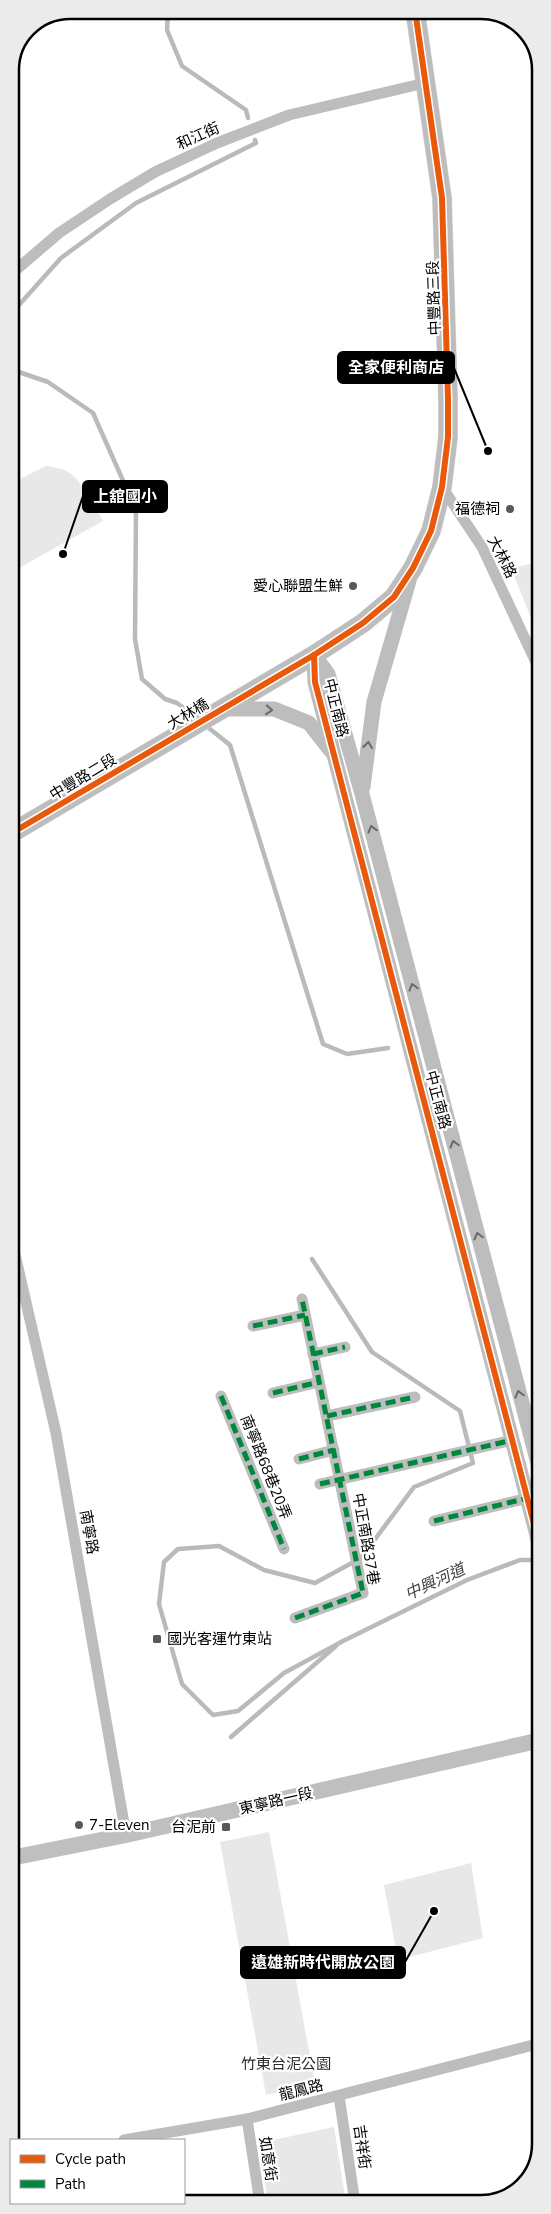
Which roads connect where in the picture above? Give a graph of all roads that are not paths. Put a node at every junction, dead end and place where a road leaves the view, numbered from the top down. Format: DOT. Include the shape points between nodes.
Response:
graph roads {
  1 [pos="416,19"];
  2 [pos="425,83"];
  3 [pos="19,267"];
  4 [pos="442,487"];
  5 [pos="413,568"];
  6 [pos="532,654"];
  7 [pos="314,655"];
  8 [pos="221,709"];
  9 [pos="168,741"];
  10 [pos="336,757"];
  11 [pos="362,794"];
  12 [pos="19,829"];
  13 [pos="19,1272"];
  14 [pos="302,1299"];
  15 [pos="305,1316"];
  16 [pos="253,1326"];
  17 [pos="345,1347"];
  18 [pos="313,1354"];
  19 [pos="319,1382"];
  20 [pos="273,1393"];
  21 [pos="221,1396"];
  22 [pos="415,1397"];
  23 [pos="327,1416"];
  24 [pos="532,1434"];
  25 [pos="513,1440"];
  26 [pos="334,1450"];
  27 [pos="299,1459"];
  28 [pos="532,1459"];
  29 [pos="519,1462"];
  30 [pos="340,1479"];
  31 [pos="320,1484"];
  32 [pos="528,1498"];
  33 [pos="532,1514"];
  34 [pos="434,1521"];
  35 [pos="284,1549"];
  36 [pos="295,1618"];
  37 [pos="532,1742"];
  38 [pos="126,1835"];
  39 [pos="19,1856"];
  40 [pos="532,2045"];
  41 [pos="339,2096"];
  42 [pos="247,2120"];
  43 [pos="130,2139"];
  44 [pos="259,2195"];
  45 [pos="354,2195"];
  1 -- 2 [label="main road, 中豐路三段"];
  2 -- 3 [label="street, 和江街" via="289,115 217,143 155,172 110,199 59,233"];
  2 -- 4 [label="main road, 中豐路三段" via="442,198 448,407"];
  4 -- 5 [label="main road, 中豐路三段" via="431,531"];
  4 -- 6 [label="street, 大林路" via="482,547"];
  5 -- 7 [label="main road, 中豐路三段" via="394,597 363,623"];
  11 -- 5 [label="street, one-way" via="374,702"];
  7 -- 8 [label="main road"];
  7 -- 10 [label="street, 中正南路" via="315,682"];
  7 -- 11 [label="street, 中正南路" via="328,674"];
  8 -- 9 [label="main road, 大林橋"];
  8 -- 10 [label="street, one-way" via="274,709 309,723"];
  9 -- 12 [label="main road, 中豐路二段"];
  10 -- 25 [label="street, 中正南路"];
  24 -- 11 [label="street, 中正南路, one-way"];
  13 -- 38 [label="street, 南寧路" via="56,1433"];
  14 -- 15 [label="street, 中正南路37巷"];
  15 -- 16 [label="street"];
  15 -- 18 [label="street, 中正南路37巷"];
  17 -- 18 [label="street"];
  18 -- 19 [label="street, 中正南路37巷"];
  19 -- 20 [label="street"];
  19 -- 23 [label="street, 中正南路37巷"];
  21 -- 35 [label="street, 南寧路68巷20弄"];
  22 -- 23 [label="street"];
  23 -- 26 [label="street, 中正南路37巷"];
  25 -- 29 [label="street, 中正南路"];
  25 -- 30 [label="street, 中正南路37巷"];
  26 -- 27 [label="street"];
  26 -- 30 [label="street, 中正南路37巷"];
  28 -- 29 [label="street"];
  29 -- 32 [label="street, 中正南路"];
  30 -- 31 [label="street"];
  30 -- 36 [label="street, 中正南路37巷" via="363,1593"];
  32 -- 33 [label="street, 中正南路"];
  32 -- 34 [label="street"];
  37 -- 38 [label="main road, 東寧路一段"];
  38 -- 39 [label="main road, 東寧路一段"];
  40 -- 41 [label="street, 龍鳳路"];
  41 -- 42 [label="street, 龍鳳路"];
  41 -- 45 [label="street, 吉祥街"];
  42 -- 43 [label="street, 龍鳳路"];
  42 -- 44 [label="street, 如意街"];
}
